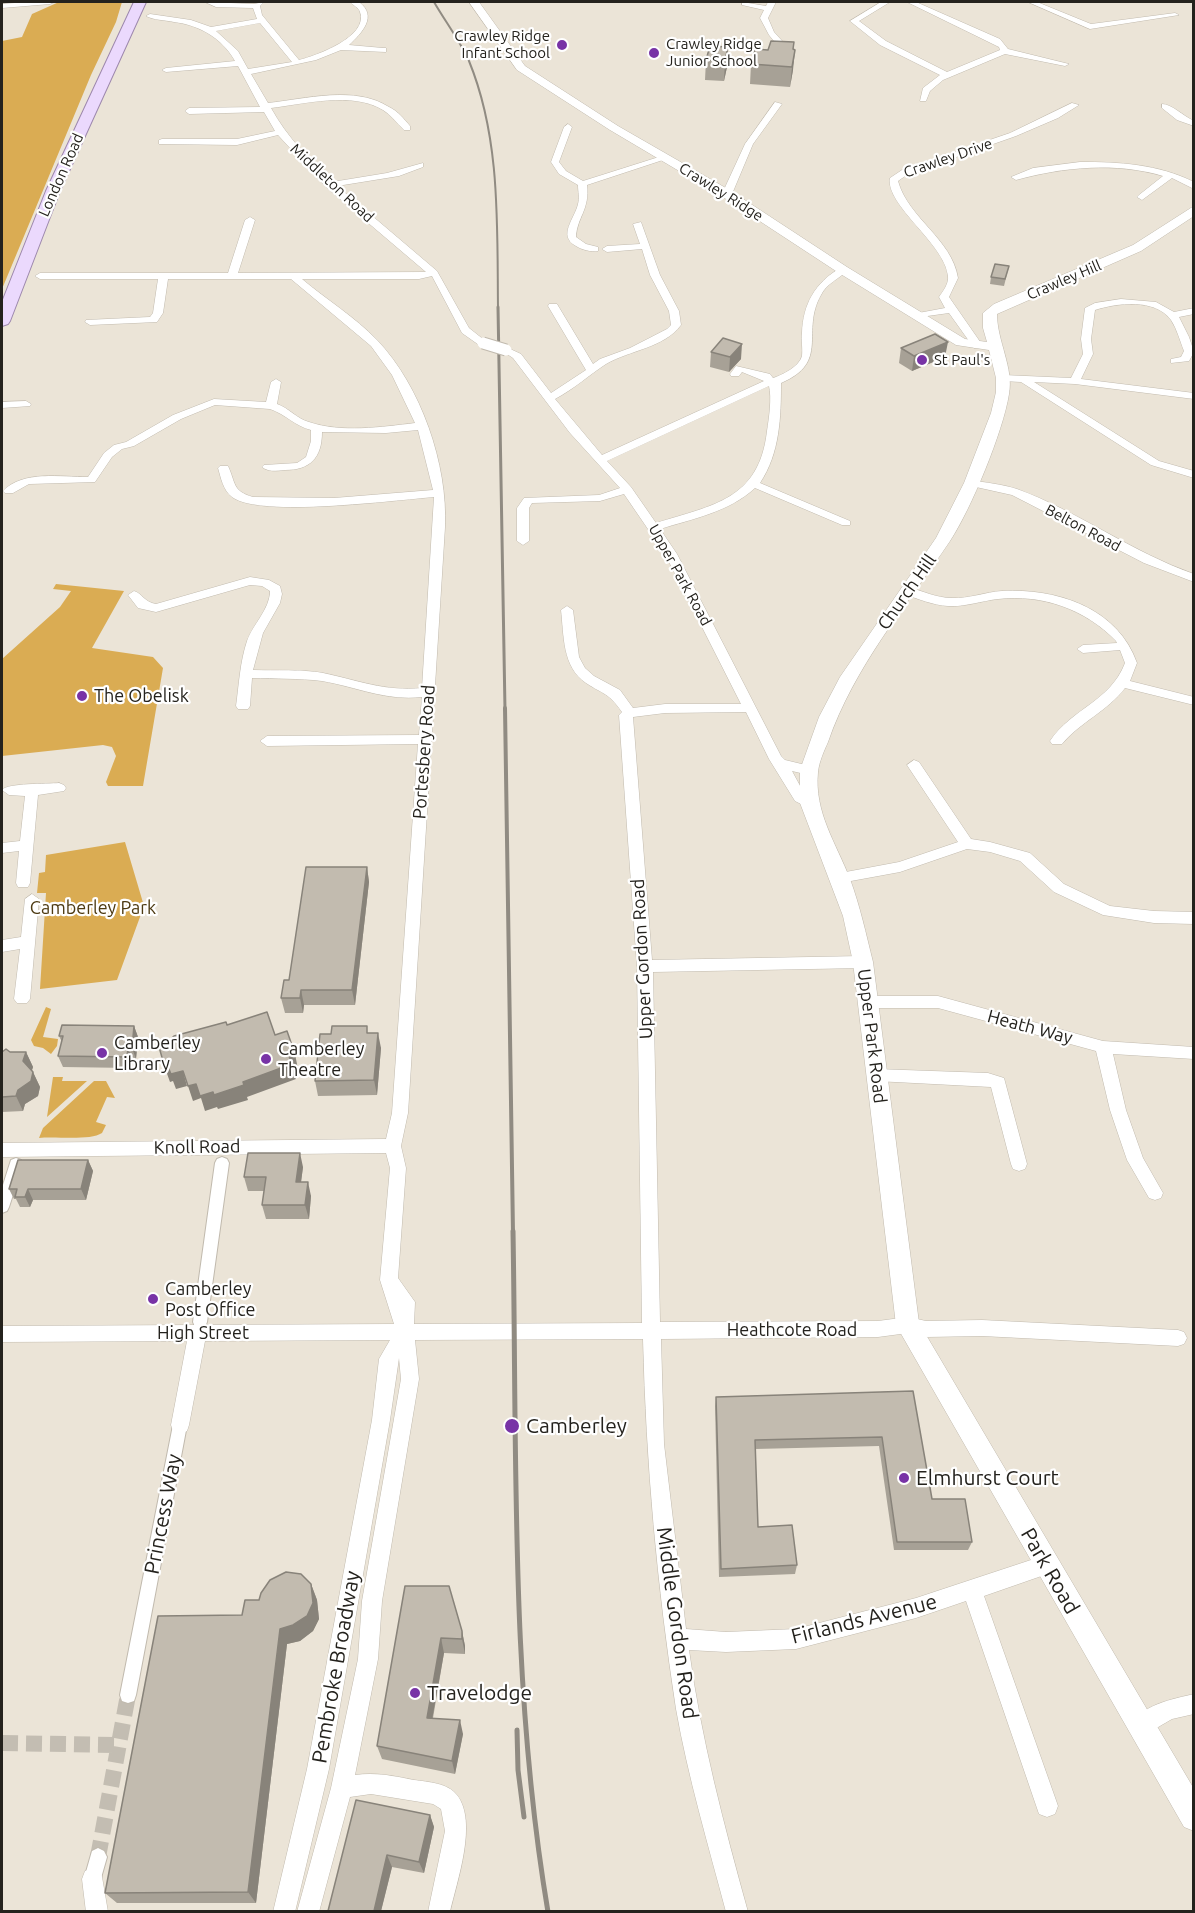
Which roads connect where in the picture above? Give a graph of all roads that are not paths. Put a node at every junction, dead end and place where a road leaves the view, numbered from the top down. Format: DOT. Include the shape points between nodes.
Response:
graph roads {
  1 [pos="50,2"];
  2 [pos="134,2"];
  3 [pos="140,2"];
  4 [pos="208,2"];
  5 [pos="354,2"];
  6 [pos="474,2"];
  7 [pos="886,2"];
  8 [pos="911,2"];
  9 [pos="1032,2"];
  10 [pos="745,3"];
  11 [pos="258,4"];
  12 [pos="770,4"];
  13 [pos="2,6"];
  14 [pos="1175,15"];
  15 [pos="150,16"];
  16 [pos="262,20"];
  17 [pos="210,30"];
  18 [pos="125,31"];
  19 [pos="340,47"];
  20 [pos="383,50"];
  21 [pos="1004,51"];
  22 [pos="792,58"];
  23 [pos="297,63"];
  24 [pos="1065,64"];
  25 [pos="243,68"];
  26 [pos="166,70"];
  27 [pos="945,74"];
  28 [pos="923,99"];
  29 [pos="778,104"];
  30 [pos="1075,105"];
  31 [pos="1165,106"];
  32 [pos="265,108"];
  33 [pos="189,111"];
  34 [pos="1194,124"];
  35 [pos="407,128"];
  36 [pos="555,131"];
  37 [pos="280,132"];
  38 [pos="162,142"];
  39 [pos="193,142"];
  40 [pos="190,156"];
  41 [pos="665,158"];
  42 [pos="422,169"];
  43 [pos="1028,171"];
  44 [pos="1169,176"];
  45 [pos="1016,177"];
  46 [pos="1043,179"];
  47 [pos="329,184"];
  48 [pos="582,184"];
  49 [pos="1194,186"];
  50 [pos="727,194"];
  51 [pos="1142,197"];
  52 [pos="1192,214"];
  53 [pos="250,220"];
  54 [pos="638,224"];
  55 [pos="645,246"];
  56 [pos="595,249"];
  57 [pos="607,249"];
  58 [pos="843,270"];
  59 [pos="434,273"];
  60 [pos="40,276"];
  61 [pos="293,276"];
  62 [pos="163,277"];
  63 [pos="232,277"];
  64 [pos="553,306"];
  65 [pos="950,310"];
  66 [pos="1194,311"];
  67 [pos="1172,315"];
  68 [pos="917,316"];
  69 [pos="2,321"];
  70 [pos="90,322"];
  71 [pos="978,346"];
  72 [pos="994,347"];
  73 [pos="506,350"];
  74 [pos="1175,361"];
  75 [pos="591,369"];
  76 [pos="735,374"];
  77 [pos="1003,378"];
  78 [pos="1023,378"];
  79 [pos="1075,381"];
  80 [pos="276,382"];
  81 [pos="774,383"];
  82 [pos="1194,396"];
  83 [pos="548,399"];
  84 [pos="26,404"];
  85 [pos="2,405"];
  86 [pos="271,406"];
  87 [pos="422,426"];
  88 [pos="316,428"];
  89 [pos="600,460"];
  90 [pos="268,467"];
  91 [pos="224,468"];
  92 [pos="1194,475"];
  93 [pos="971,483"];
  94 [pos="754,484"];
  95 [pos="627,489"];
  96 [pos="9,491"];
  97 [pos="439,493"];
  98 [pos="846,523"];
  99 [pos="654,527"];
  100 [pos="523,541"];
  101 [pos="1194,578"];
  102 [pos="908,591"];
  103 [pos="134,596"];
  104 [pos="562,607"];
  105 [pos="1125,646"];
  106 [pos="1090,652"];
  107 [pos="246,674"];
  108 [pos="1124,684"];
  109 [pos="429,693"];
  110 [pos="1194,701"];
  111 [pos="243,706"];
  112 [pos="751,708"];
  113 [pos="629,712"];
  114 [pos="425,738"];
  115 [pos="267,741"];
  116 [pos="1057,741"];
  117 [pos="781,764"];
  118 [pos="914,765"];
  119 [pos="809,770"];
  120 [pos="59,788"];
  121 [pos="9,790"];
  122 [pos="32,791"];
  123 [pos="809,803"];
  124 [pos="967,844"];
  125 [pos="26,845"];
  126 [pos="2,848"];
  127 [pos="840,878"];
  128 [pos="22,884"];
  129 [pos="32,899"];
  130 [pos="1194,918"];
  131 [pos="27,942"];
  132 [pos="2,946"];
  133 [pos="863,962"];
  134 [pos="645,966"];
  135 [pos="22,999"];
  136 [pos="867,1002"];
  137 [pos="1103,1047"];
  138 [pos="1194,1053"];
  139 [pos="876,1075"];
  140 [pos="393,1146"];
  141 [pos="2,1150"];
  142 [pos="222,1162"];
  143 [pos="16,1164"];
  144 [pos="1019,1164"];
  145 [pos="1155,1194"];
  146 [pos="2,1207"];
  147 [pos="908,1325"];
  148 [pos="199,1328"];
  149 [pos="652,1330"];
  150 [pos="405,1332"];
  151 [pos="2,1334"];
  152 [pos="1178,1338"];
  153 [pos="381,1420"];
  154 [pos="403,1421"];
  155 [pos="180,1425"];
  156 [pos="1046,1565"];
  157 [pos="972,1591"];
  158 [pos="677,1639"];
  159 [pos="128,1695"];
  160 [pos="1194,1704"];
  161 [pos="1141,1727"];
  162 [pos="347,1761"];
  163 [pos="371,1783"];
  164 [pos="342,1788"];
  165 [pos="1047,1806"];
  166 [pos="1194,1817"];
  167 [pos="98,1857"];
  168 [pos="93,1879"];
  169 [pos="97,1911"];
  170 [pos="284,1911"];
  171 [pos="308,1911"];
  172 [pos="438,1911"];
  173 [pos="737,1911"];
  1 -- 13 [label="street"];
  2 -- 18 [label="main road, London Road"];
  3 -- 18 [label="main road, London Road"];
  4 -- 11 [label="street"];
  5 -- 19 [label="street" via="366,16 354,35"];
  6 -- 41 [label="street, Crawley Ridge" via="521,68"];
  7 -- 27 [label="street" via="854,21 883,42"];
  8 -- 21 [label="street" via="997,41"];
  9 -- 14 [label="street" via="1090,27"];
  10 -- 12 [label="street"];
  11 -- 16 [label="street"];
  12 -- 22 [label="street" via="764,18 768,32"];
  15 -- 17 [label="street, Middleton Road" via="191,22"];
  16 -- 17 [label="street"];
  16 -- 23 [label="street"];
  17 -- 25 [label="street, Middleton Road" via="235,53"];
  18 -- 69 [label="main road, London Road" via="53,191"];
  19 -- 20 [label="street"];
  19 -- 23 [label="street"];
  21 -- 24 [label="street"];
  21 -- 27 [label="street"];
  23 -- 25 [label="street"];
  25 -- 26 [label="street"];
  25 -- 32 [label="street, Middleton Road"];
  27 -- 28 [label="street" via="932,83"];
  29 -- 50 [label="street" via="749,144"];
  30 -- 65 [label="street, Crawley Drive" via="990,144 905,172 893,180 898,195 922,224 953,276 944,297"];
  31 -- 34 [label="street"];
  32 -- 33 [label="street"];
  32 -- 35 [label="street" via="335,99 361,101 382,106"];
  32 -- 37 [label="street, Middleton Road"];
  36 -- 48 [label="street" via="567,130 556,166"];
  37 -- 39 [label="street" via="237,142"];
  37 -- 47 [label="street, Middleton Road"];
  38 -- 39 [label="street"];
  39 -- 40 [label="street"];
  41 -- 48 [label="street"];
  41 -- 50 [label="street, Crawley Ridge"];
  42 -- 47 [label="street"];
  43 -- 44 [label="street" via="1109,164"];
  43 -- 45 [label="street"];
  43 -- 46 [label="street"];
  44 -- 49 [label="street"];
  44 -- 51 [label="street"];
  47 -- 59 [label="street, Middleton Road"];
  48 -- 56 [label="street" via="583,206 571,228 577,243"];
  50 -- 58 [label="street, Crawley Ridge"];
  52 -- 72 [label="street, Crawley Hill" via="1137,248 990,313"];
  53 -- 63 [label="street"];
  54 -- 55 [label="street"];
  55 -- 57 [label="street"];
  55 -- 75 [label="street" via="674,311 676,325 671,331"];
  58 -- 68 [label="street, Crawley Ridge"];
  58 -- 81 [label="street" via="825,282 813,303 806,323 807,357 803,364"];
  59 -- 61 [label="street"];
  59 -- 73 [label="street, Middleton Road, bridge" via="461,327 475,339"];
  60 -- 62 [label="street"];
  61 -- 63 [label="street"];
  61 -- 87 [label="street, Portesbery Road" via="376,345 399,377"];
  62 -- 63 [label="street"];
  62 -- 70 [label="street" via="158,313 153,320"];
  64 -- 75 [label="street"];
  65 -- 68 [label="street"];
  65 -- 71 [label="street"];
  66 -- 67 [label="street"];
  67 -- 74 [label="street" via="1189,351 1185,359"];
  67 -- 79 [label="street" via="1152,304 1132,301 1090,308 1088,354"];
  68 -- 71 [label="street, Crawley Ridge" via="961,342"];
  71 -- 72 [label="street, Crawley Ridge"];
  72 -- 77 [label="street, Crawley Hill"];
  73 -- 83 [label="street, Upper Park Road" via="523,364"];
  75 -- 83 [label="street"];
  76 -- 81 [label="street" via="740,368 766,376"];
  77 -- 78 [label="street"];
  77 -- 93 [label="street, Church Hill" via="998,413"];
  78 -- 79 [label="street"];
  78 -- 92 [label="street" via="1152,463"];
  79 -- 82 [label="street"];
  80 -- 86 [label="street"];
  81 -- 89 [label="street" via="763,384"];
  81 -- 94 [label="street" via="767,459"];
  83 -- 89 [label="street, Upper Park Road"];
  84 -- 85 [label="street"];
  86 -- 88 [label="street"];
  86 -- 96 [label="street" via="214,402 118,447 92,480 29,481"];
  87 -- 88 [label="street" via="343,431"];
  87 -- 97 [label="street, Portesbery Road"];
  88 -- 90 [label="street" via="317,442 309,463 295,468"];
  89 -- 95 [label="street, Upper Park Road"];
  91 -- 97 [label="street" via="236,495 272,502"];
  93 -- 101 [label="street, Belton Road" via="1013,492 1113,545"];
  93 -- 102 [label="street, Church Hill" via="944,538"];
  94 -- 98 [label="street"];
  94 -- 99 [label="street" via="743,495"];
  95 -- 99 [label="street, Upper Park Road"];
  95 -- 100 [label="street" via="600,498 528,500 523,508"];
  97 -- 109 [label="street, Portesbery Road"];
  99 -- 112 [label="street, Upper Park Road"];
  102 -- 105 [label="street" via="951,602 1004,595 1073,605 1111,629"];
  102 -- 119 [label="street, Church Hill" via="848,677"];
  103 -- 107 [label="street" via="142,605 156,608 250,581 270,585 276,590 275,604 259,629 246,663"];
  104 -- 113 [label="street" via="573,657 580,670 615,693"];
  105 -- 106 [label="street"];
  105 -- 108 [label="street" via="1131,663"];
  107 -- 109 [label="street" via="321,677 402,695"];
  107 -- 111 [label="street"];
  108 -- 110 [label="street"];
  108 -- 116 [label="street" via="1112,697 1072,723"];
  109 -- 114 [label="street, Portesbery Road"];
  112 -- 113 [label="street"];
  112 -- 117 [label="street, Upper Park Road"];
  113 -- 134 [label="street, Upper Gordon Road" via="626,722"];
  114 -- 115 [label="street"];
  114 -- 140 [label="street, Portesbery Road" via="400,1113"];
  117 -- 119 [label="street"];
  117 -- 123 [label="street, Upper Park Road" via="800,798"];
  118 -- 124 [label="street"];
  119 -- 123 [label="street, Church Hill"];
  120 -- 122 [label="street"];
  121 -- 122 [label="street"];
  122 -- 125 [label="street"];
  123 -- 127 [label="street, Upper Park Road"];
  124 -- 127 [label="street" via="900,867"];
  124 -- 130 [label="street" via="1025,857 1059,888 1108,911"];
  125 -- 126 [label="street"];
  125 -- 128 [label="street"];
  127 -- 133 [label="street, Upper Park Road"];
  129 -- 131 [label="street"];
  131 -- 132 [label="street"];
  131 -- 135 [label="street"];
  133 -- 134 [label="street"];
  133 -- 136 [label="street, Upper Park Road"];
  134 -- 149 [label="street, Upper Gordon Road"];
  136 -- 137 [label="street, Heath Way" via="938,1002"];
  136 -- 139 [label="street, Upper Park Road"];
  137 -- 138 [label="street, Heath Way"];
  137 -- 145 [label="street" via="1135,1160"];
  139 -- 144 [label="street" via="988,1079 998,1083"];
  139 -- 147 [label="street, Upper Park Road"];
  140 -- 141 [label="street, Knoll Road"];
  140 -- 150 [label="street, Portesbery Road" via="398,1168 389,1280"];
  142 -- 148 [label="street"];
  143 -- 146 [label="street"];
  147 -- 149 [label="street, Heathcote Road" via="878,1329"];
  147 -- 152 [label="street, Heathcote Road" via="926,1329"];
  147 -- 156 [label="street, Park Road"];
  148 -- 150 [label="street, High Street"];
  148 -- 151 [label="street, High Street"];
  148 -- 155 [label="street, Princess Way"];
  149 -- 150 [label="street, Heathcote Road"];
  149 -- 158 [label="street, Middle Gordon Road" via="655,1444"];
  150 -- 153 [label="street, Pembroke Broadway" via="388,1359"];
  150 -- 154 [label="street, Pembroke Broadway" via="410,1379"];
  153 -- 154 [label="street"];
  153 -- 170 [label="street, Pembroke Broadway" via="318,1769"];
  154 -- 162 [label="street, Pembroke Broadway" via="372,1601 368,1659"];
  155 -- 159 [label="street, Princess Way"];
  156 -- 157 [label="street, Firlands Avenue"];
  156 -- 161 [label="street, Park Road"];
  157 -- 158 [label="street, Firlands Avenue" via="796,1639"];
  157 -- 165 [label="street"];
  158 -- 173 [label="street, Middle Gordon Road" via="704,1790"];
  160 -- 161 [label="street" via="1168,1710"];
  161 -- 166 [label="street, Park Road"];
  162 -- 163 [label="street"];
  162 -- 164 [label="street, Pembroke Broadway"];
  163 -- 164 [label="street"];
  163 -- 172 [label="street" via="436,1794 449,1803 456,1831"];
  164 -- 171 [label="street, Pembroke Broadway"];
  167 -- 168 [label="street"];
  168 -- 169 [label="street"];
}
